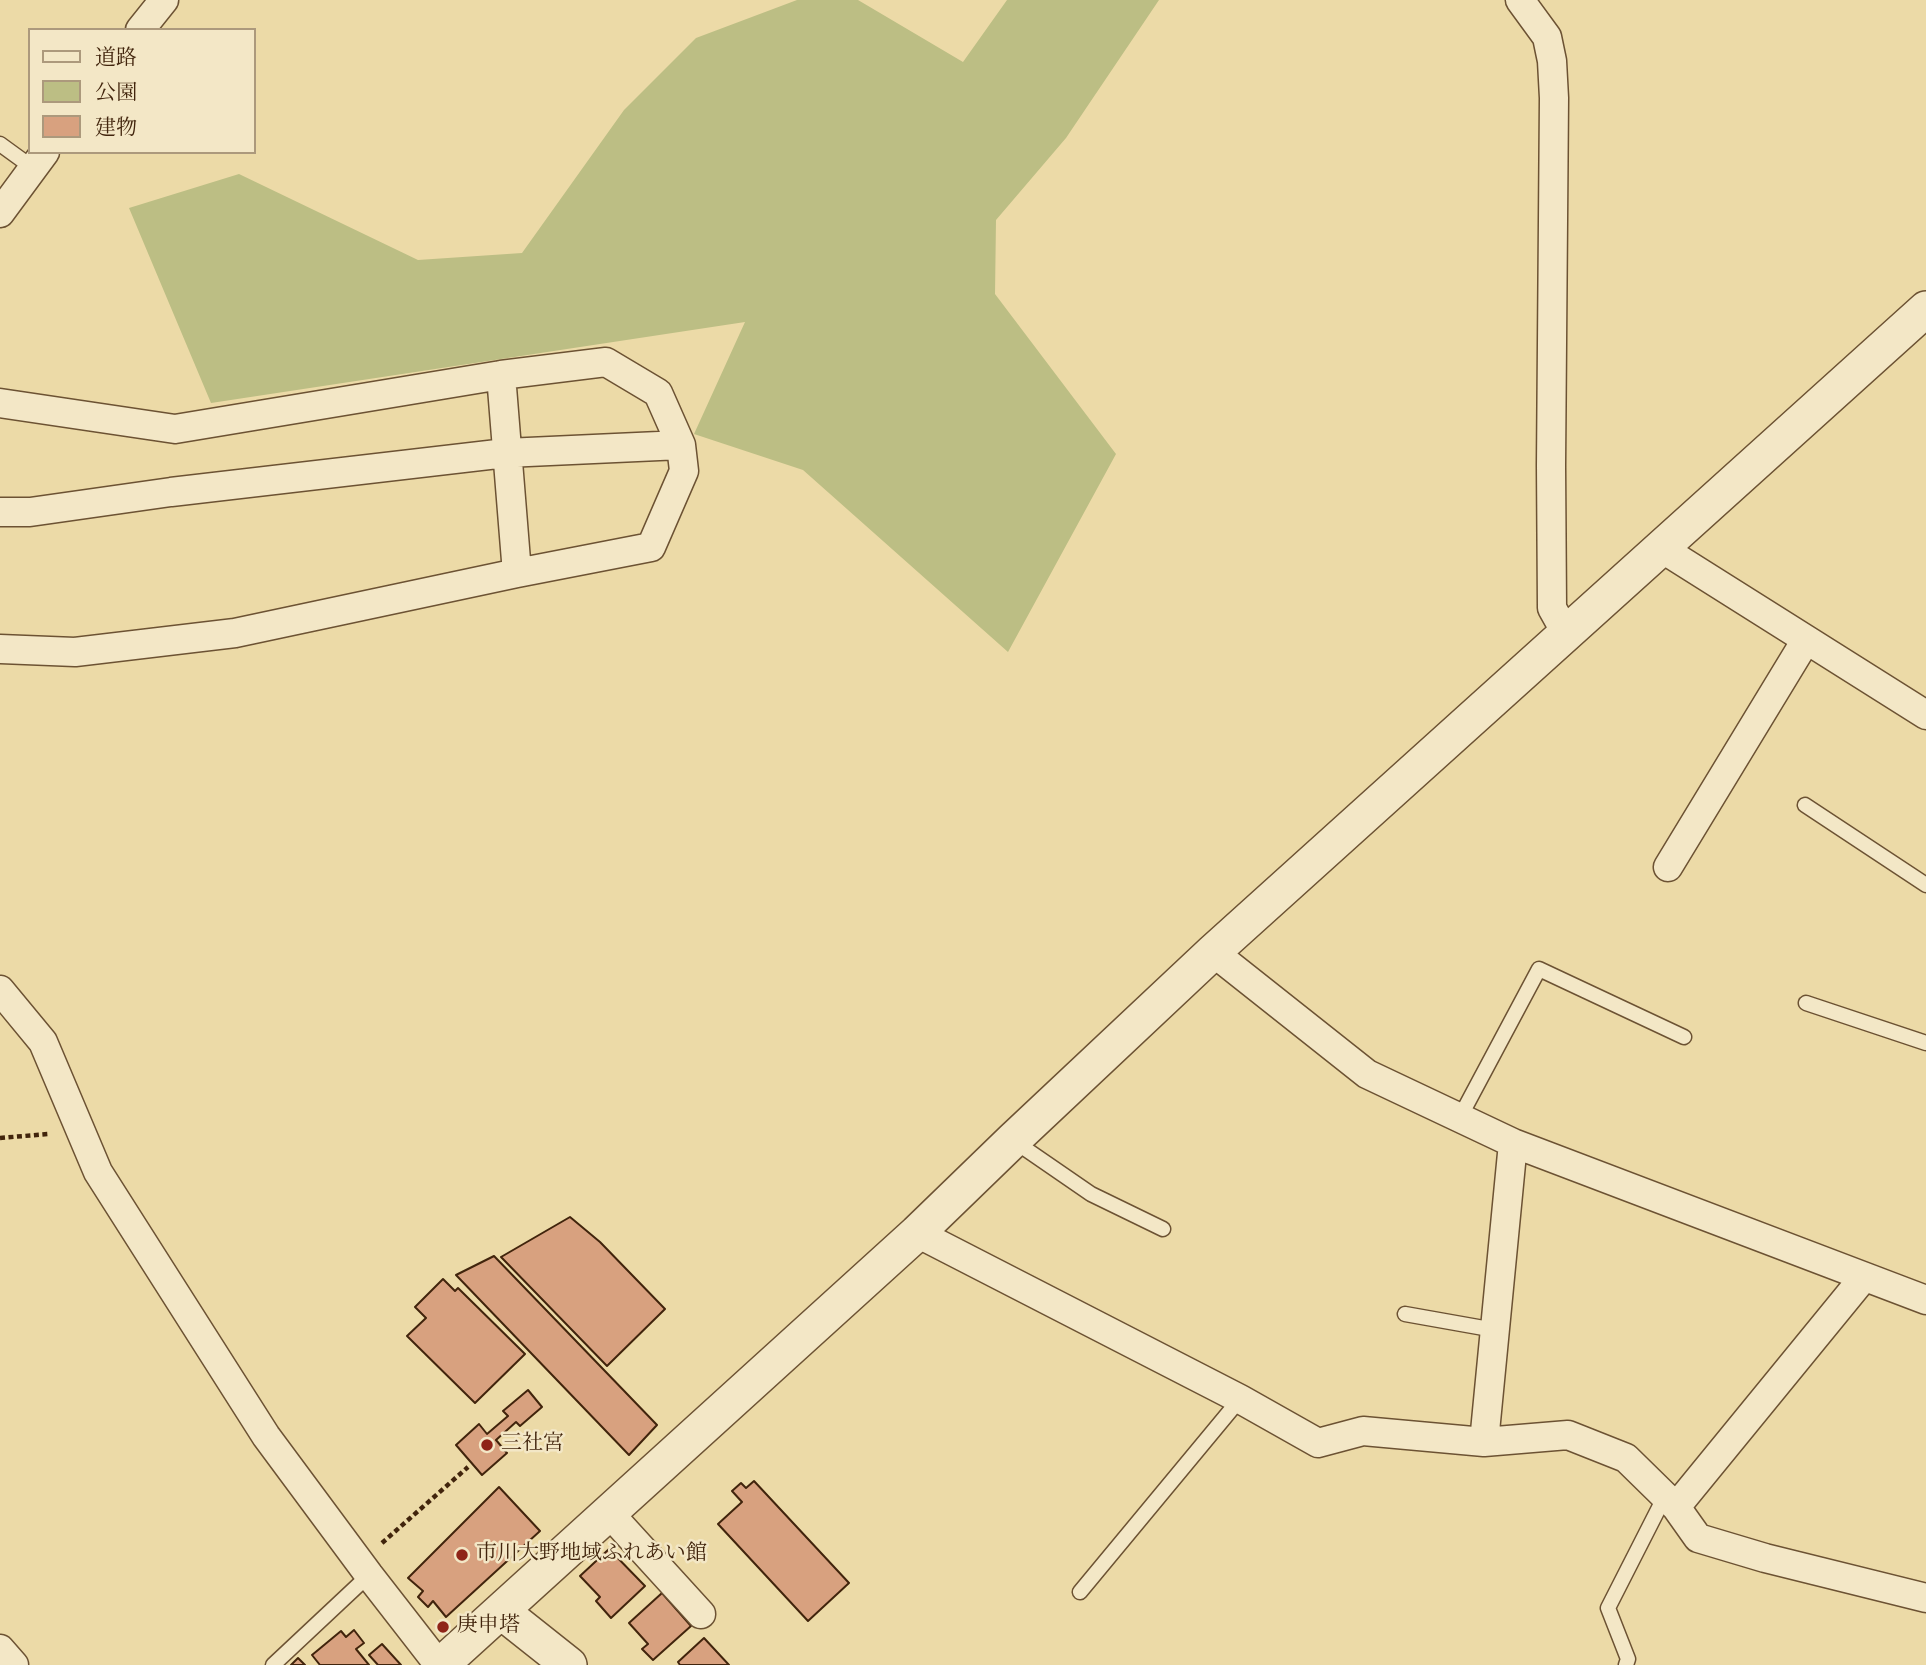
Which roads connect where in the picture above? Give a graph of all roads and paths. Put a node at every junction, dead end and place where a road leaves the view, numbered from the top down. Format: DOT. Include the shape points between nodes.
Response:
graph roads {
  1 [pos="164,0"];
  2 [pos="1520,0"];
  3 [pos="143,28"];
  4 [pos="0,144"];
  5 [pos="39,160"];
  6 [pos="0,213"];
  7 [pos="1926,309"];
  8 [pos="501,375"];
  9 [pos="0,403"];
  10 [pos="681,445"];
  11 [pos="506,453"];
  12 [pos="0,512"];
  13 [pos="1661,548"];
  14 [pos="517,573"];
  15 [pos="1566,633"];
  16 [pos="1806,640"];
  17 [pos="0,649"];
  18 [pos="1926,715"];
  19 [pos="1805,805"];
  20 [pos="1668,867"];
  21 [pos="1926,885"];
  22 [pos="1213,952"];
  23 [pos="0,990"];
  24 [pos="1806,1003"];
  25 [pos="1685,1037"];
  26 [pos="1926,1043"];
  27 [pos="1459,1119"];
  28 [pos="80,1131"];
  29 [pos="0,1138"];
  30 [pos="1013,1140"];
  31 [pos="1513,1143"];
  32 [pos="1163,1229"];
  33 [pos="917,1233"];
  34 [pos="1864,1277"];
  35 [pos="1926,1300"];
  36 [pos="1405,1314"];
  37 [pos="1495,1330"];
  38 [pos="1240,1399"];
  39 [pos="1484,1442"];
  40 [pos="468,1467"];
  41 [pos="1670,1502"];
  42 [pos="608,1513"];
  43 [pos="364,1569"];
  44 [pos="1080,1592"];
  45 [pos="1926,1598"];
  46 [pos="501,1611"];
  47 [pos="701,1614"];
  48 [pos="0,1649"];
  49 [pos="14,1665"];
  50 [pos="273,1665"];
  51 [pos="440,1665"];
  52 [pos="569,1665"];
  53 [pos="1626,1665"];
  1 -- 3 [label="street"];
  2 -- 15 [label="street" via="1547,37 1552,61 1552,608"];
  4 -- 5 [label="lane"];
  5 -- 6 [label="street"];
  7 -- 13 [label="street"];
  8 -- 9 [label="street" via="174,429"];
  8 -- 10 [label="street" via="606,362 659,394"];
  8 -- 11 [label="street"];
  10 -- 11 [label="street"];
  10 -- 14 [label="street" via="684,471 652,547"];
  11 -- 12 [label="street"];
  11 -- 14 [label="street"];
  13 -- 15 [label="street"];
  13 -- 16 [label="street"];
  14 -- 17 [label="street" via="235,634 75,652"];
  15 -- 22 [label="street"];
  16 -- 18 [label="street"];
  16 -- 20 [label="street"];
  19 -- 21 [label="lane"];
  22 -- 27 [label="street" via="1367,1074"];
  22 -- 30 [label="street"];
  23 -- 28 [label="street" via="43,1042"];
  24 -- 26 [label="lane"];
  25 -- 27 [label="lane" via="1539,969"];
  27 -- 31 [label="street"];
  28 -- 29 [label="path"];
  28 -- 43 [label="street" via="98,1172 266,1436"];
  30 -- 32 [label="lane" via="1091,1194"];
  30 -- 33 [label="street"];
  31 -- 34 [label="street"];
  31 -- 37 [label="street"];
  33 -- 38 [label="street"];
  33 -- 42 [label="street"];
  34 -- 35 [label="street"];
  34 -- 41 [label="street"];
  36 -- 37 [label="lane"];
  37 -- 39 [label="street"];
  38 -- 39 [label="street" via="1318,1443 1363,1431"];
  38 -- 44 [label="lane"];
  39 -- 41 [label="street" via="1568,1435 1626,1458"];
  40 -- 43 [label="path"];
  41 -- 45 [label="street" via="1698,1538"];
  41 -- 53 [label="lane" via="1608,1608 1628,1659"];
  42 -- 46 [label="street"];
  42 -- 47 [label="street"];
  43 -- 50 [label="lane"];
  43 -- 51 [label="street"];
  46 -- 51 [label="street"];
  46 -- 52 [label="street"];
  48 -- 49 [label="street"];
}
